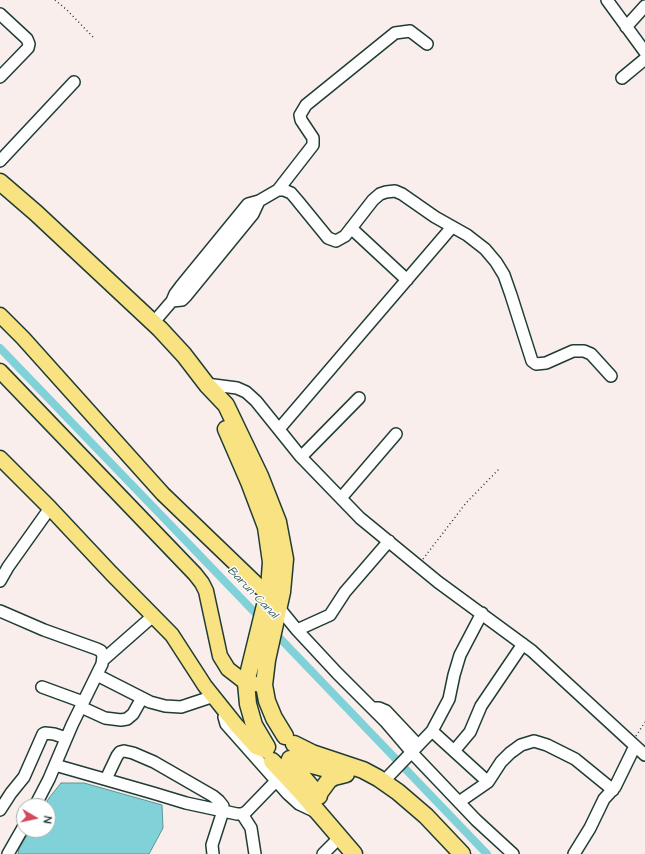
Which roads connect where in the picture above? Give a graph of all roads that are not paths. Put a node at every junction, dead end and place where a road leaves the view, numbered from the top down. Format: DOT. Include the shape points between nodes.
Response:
graph roads {
  1 [pos="607,0"];
  2 [pos="645,6"];
  3 [pos="0,14"];
  4 [pos="626,27"];
  5 [pos="427,44"];
  6 [pos="645,52"];
  7 [pos="645,59"];
  8 [pos="0,77"];
  9 [pos="622,78"];
  10 [pos="74,82"];
  11 [pos="0,161"];
  12 [pos="0,182"];
  13 [pos="278,190"];
  14 [pos="452,227"];
  15 [pos="351,228"];
  16 [pos="407,280"];
  17 [pos="0,315"];
  18 [pos="153,323"];
  19 [pos="0,371"];
  20 [pos="611,376"];
  21 [pos="207,384"];
  22 [pos="359,398"];
  23 [pos="279,429"];
  24 [pos="396,434"];
  25 [pos="301,457"];
  26 [pos="0,458"];
  27 [pos="340,498"];
  28 [pos="50,508"];
  29 [pos="388,541"];
  30 [pos="0,582"];
  31 [pos="272,606"];
  32 [pos="0,611"];
  33 [pos="482,613"];
  34 [pos="153,616"];
  35 [pos="297,630"];
  36 [pos="523,644"];
  37 [pos="103,660"];
  38 [pos="97,675"];
  39 [pos="246,683"];
  40 [pos="264,684"];
  41 [pos="42,687"];
  42 [pos="214,696"];
  43 [pos="142,698"];
  44 [pos="82,705"];
  45 [pos="226,711"];
  46 [pos="432,731"];
  47 [pos="66,738"];
  48 [pos="634,745"];
  49 [pos="415,748"];
  50 [pos="290,750"];
  51 [pos="454,751"];
  52 [pos="268,753"];
  53 [pos="645,755"];
  54 [pos="55,765"];
  55 [pos="346,774"];
  56 [pos="106,779"];
  57 [pos="276,781"];
  58 [pos="383,782"];
  59 [pos="488,782"];
  60 [pos="613,790"];
  61 [pos="318,795"];
  62 [pos="39,798"];
  63 [pos="459,802"];
  64 [pos="0,810"];
  65 [pos="224,811"];
  66 [pos="242,814"];
  67 [pos="320,814"];
  68 [pos="340,837"];
  69 [pos="17,838"];
  70 [pos="8,854"];
  71 [pos="213,854"];
  72 [pos="255,854"];
  73 [pos="323,854"];
  74 [pos="354,854"];
  75 [pos="366,854"];
  76 [pos="448,854"];
  77 [pos="462,854"];
  78 [pos="513,854"];
  79 [pos="574,854"];
  1 -- 4 [label="street"];
  2 -- 4 [label="street"];
  3 -- 8 [label="street" via="29,44"];
  4 -- 6 [label="street"];
  5 -- 13 [label="street" via="410,31 395,33 306,105 300,115 313,138 313,145"];
  7 -- 9 [label="street"];
  10 -- 11 [label="street"];
  12 -- 18 [label="highway"];
  13 -- 15 [label="street" via="291,194 328,238 340,240"];
  13 -- 18 [label="street" via="248,204"];
  14 -- 15 [label="street" via="395,191 380,194"];
  14 -- 16 [label="street"];
  14 -- 20 [label="street" via="485,249 500,268 532,361 541,364 573,351 584,351"];
  15 -- 16 [label="street"];
  16 -- 23 [label="street"];
  17 -- 31 [label="main road" via="163,494"];
  18 -- 21 [label="highway" via="184,355"];
  19 -- 39 [label="main road" via="195,574 206,591 220,656 228,669"];
  21 -- 23 [label="street" via="237,388 246,392"];
  21 -- 31 [label="highway" via="266,528 271,562"];
  22 -- 25 [label="street"];
  23 -- 25 [label="street"];
  24 -- 27 [label="street"];
  25 -- 27 [label="street"];
  26 -- 28 [label="main road"];
  27 -- 29 [label="street"];
  28 -- 30 [label="street"];
  28 -- 34 [label="main road"];
  29 -- 33 [label="street" via="438,582"];
  29 -- 35 [label="street" via="345,592 330,615"];
  31 -- 35 [label="street"];
  31 -- 39 [label="highway" via="258,632"];
  31 -- 40 [label="highway"];
  32 -- 37 [label="street" via="97,649 101,651"];
  33 -- 36 [label="street"];
  33 -- 46 [label="street" via="460,655 449,699"];
  34 -- 37 [label="street"];
  34 -- 42 [label="main road" via="172,635"];
  35 -- 49 [label="street" via="337,673"];
  36 -- 48 [label="street"];
  36 -- 51 [label="street" via="482,706 470,732"];
  37 -- 38 [label="street"];
  38 -- 43 [label="street"];
  38 -- 44 [label="street"];
  39 -- 40 [label="main road"];
  39 -- 52 [label="highway" via="254,725"];
  40 -- 50 [label="highway" via="267,702"];
  41 -- 44 [label="street"];
  42 -- 43 [label="street" via="182,707 156,704"];
  42 -- 45 [label="main road"];
  43 -- 44 [label="street" via="134,714 121,720 105,718"];
  44 -- 47 [label="street"];
  45 -- 52 [label="main road" via="249,741"];
  45 -- 57 [label="street" via="226,724"];
  46 -- 49 [label="street"];
  46 -- 51 [label="street"];
  47 -- 54 [label="street"];
  47 -- 64 [label="street" via="43,734 24,777"];
  48 -- 53 [label="street"];
  48 -- 60 [label="street"];
  49 -- 58 [label="street"];
  49 -- 63 [label="street"];
  50 -- 52 [label="highway" via="280,764"];
  50 -- 52 [label="highway" via="277,736 268,743"];
  50 -- 55 [label="highway"];
  50 -- 58 [label="highway" via="312,753 363,770"];
  50 -- 61 [label="highway"];
  51 -- 59 [label="street"];
  52 -- 67 [label="highway"];
  54 -- 56 [label="street"];
  54 -- 62 [label="street"];
  55 -- 61 [label="highway" via="329,780"];
  55 -- 76 [label="highway" via="377,789 395,803"];
  56 -- 65 [label="street" via="186,803"];
  56 -- 65 [label="street" via="120,752 133,753 154,762 220,801"];
  57 -- 66 [label="street"];
  57 -- 67 [label="street" via="299,804"];
  58 -- 77 [label="highway" via="426,816"];
  59 -- 60 [label="street" via="504,758 521,745 534,741 575,759"];
  59 -- 63 [label="street"];
  60 -- 79 [label="street" via="604,799"];
  61 -- 75 [label="highway"];
  63 -- 78 [label="street"];
  65 -- 66 [label="street"];
  65 -- 71 [label="street" via="212,845"];
  66 -- 72 [label="street" via="251,828"];
  67 -- 68 [label="highway"];
  68 -- 73 [label="street"];
  68 -- 74 [label="highway"];
  69 -- 70 [label="street"];
}
